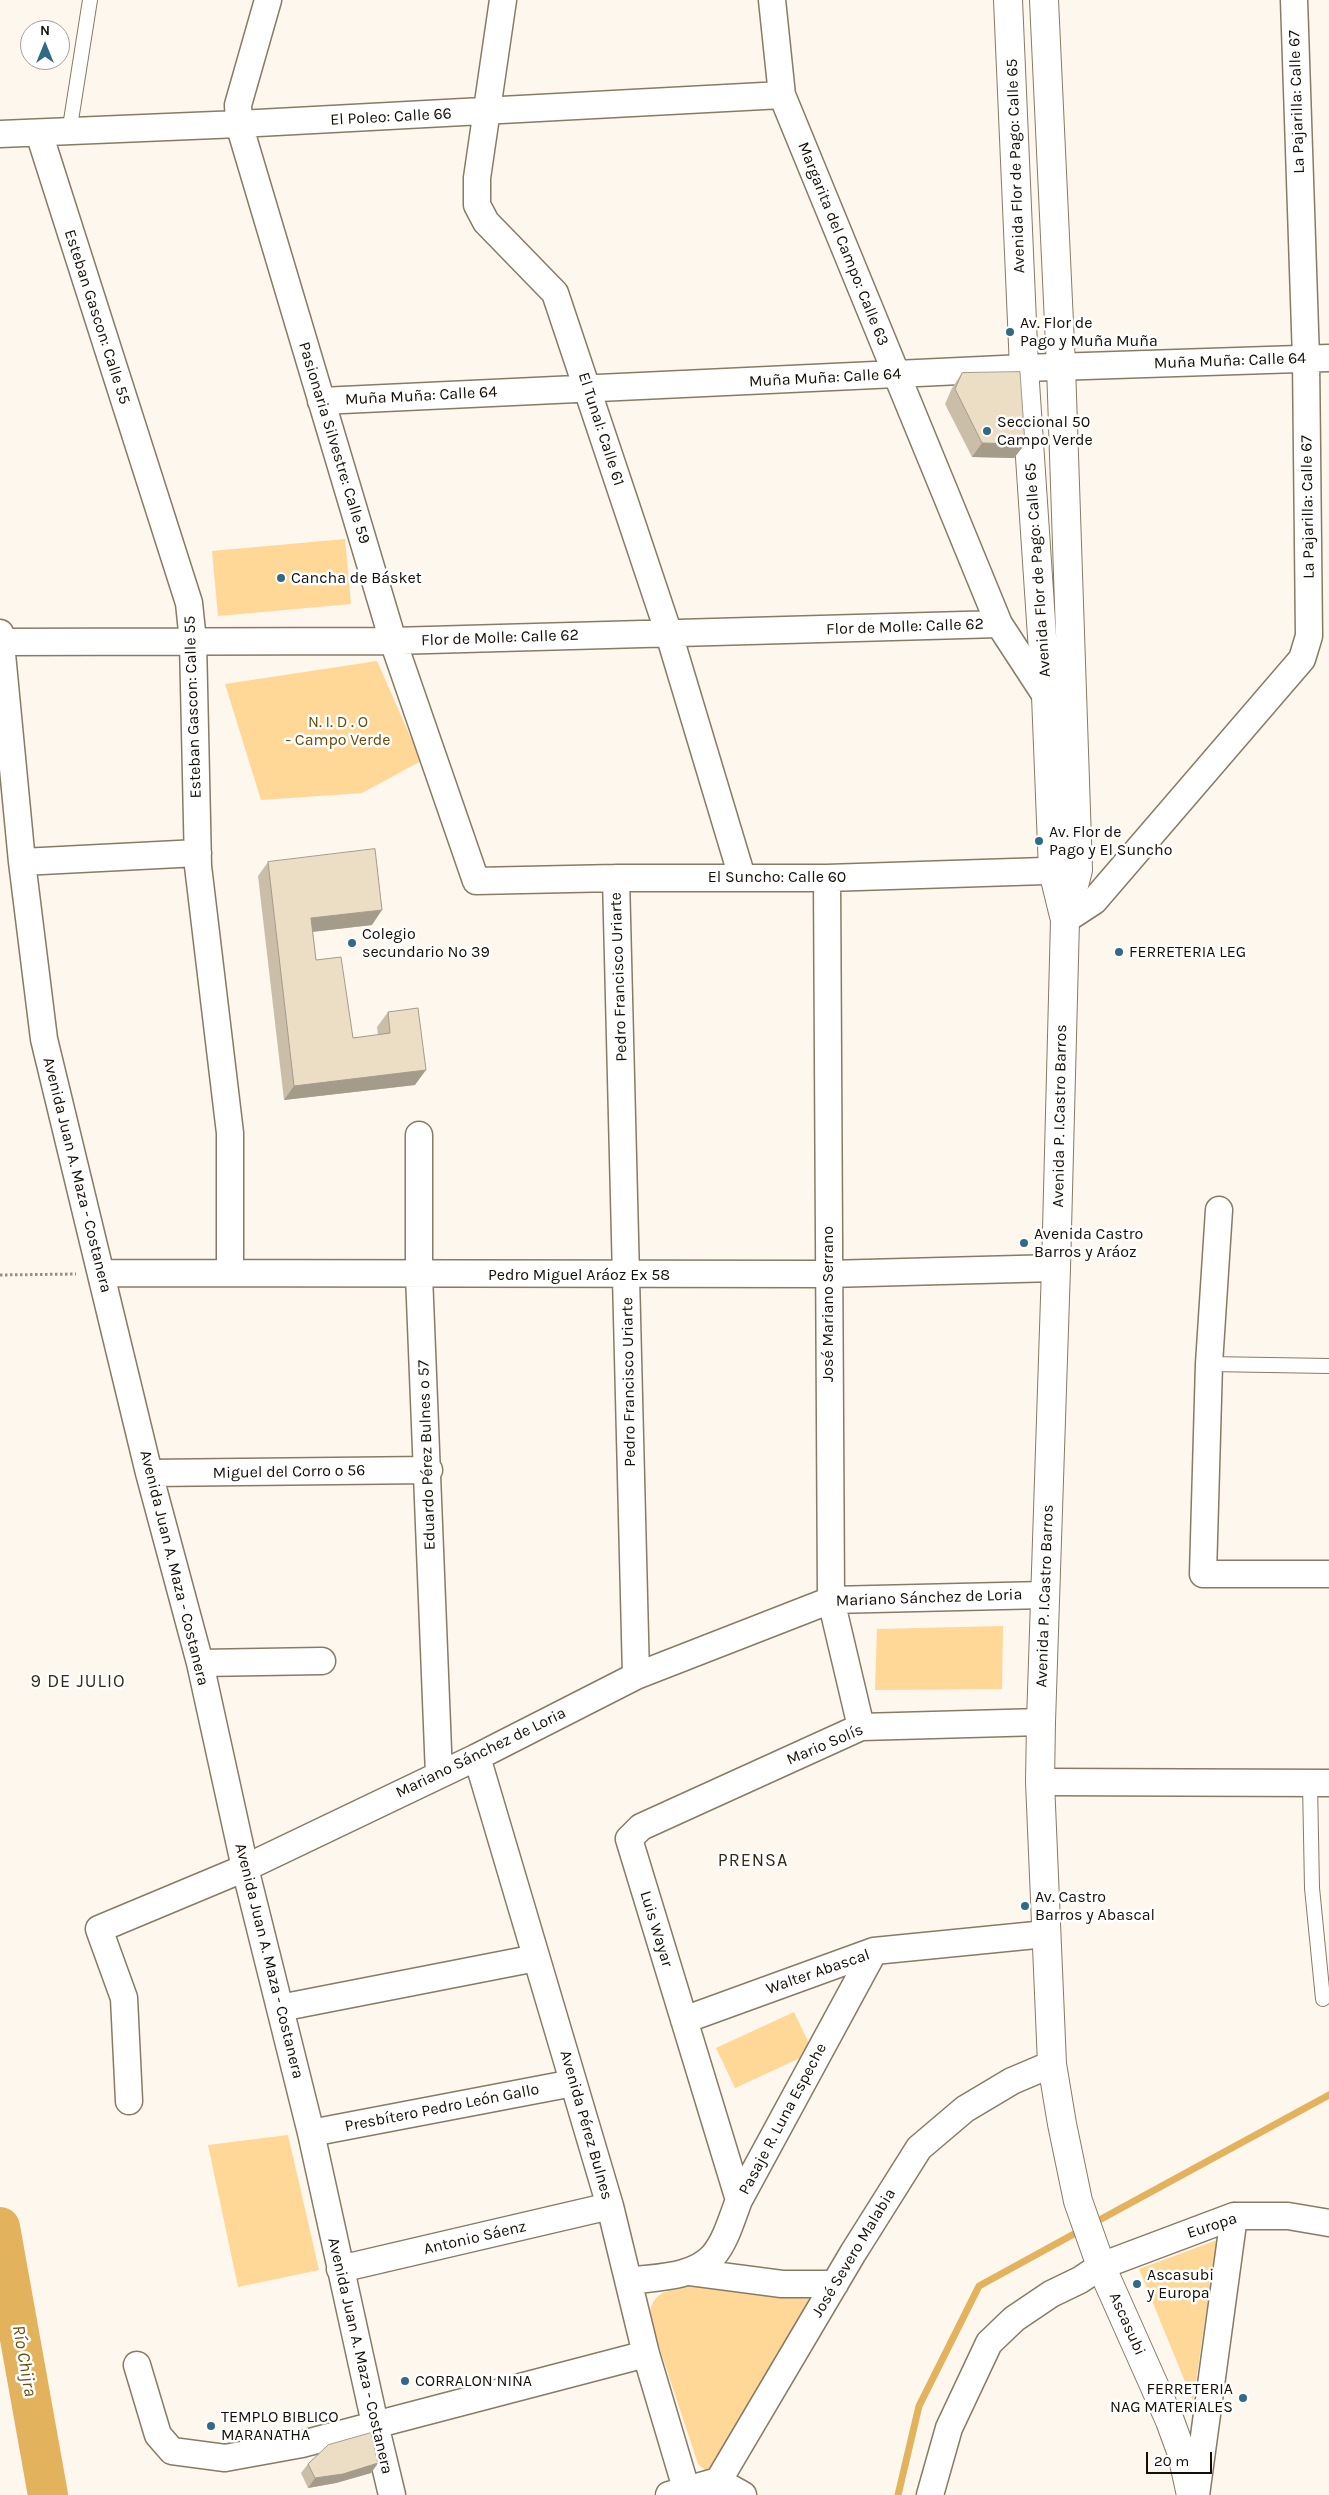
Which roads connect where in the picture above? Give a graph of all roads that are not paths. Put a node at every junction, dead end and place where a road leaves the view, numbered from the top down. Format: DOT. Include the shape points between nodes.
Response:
graph roads {
  1 [pos="90,0"];
  2 [pos="268,0"];
  3 [pos="503,0"];
  4 [pos="772,0"];
  5 [pos="1008,0"];
  6 [pos="1044,0"];
  7 [pos="1294,0"];
  8 [pos="782,95"];
  9 [pos="488,112"];
  10 [pos="239,124"];
  11 [pos="39,133"];
  12 [pos="69,133"];
  13 [pos="0,134"];
  14 [pos="1318,359"];
  15 [pos="1061,366"];
  16 [pos="1024,368"];
  17 [pos="897,375"];
  18 [pos="588,388"];
  19 [pos="322,401"];
  20 [pos="999,624"];
  21 [pos="669,634"];
  22 [pos="0,638"];
  23 [pos="193,641"];
  24 [pos="393,641"];
  25 [pos="1046,696"];
  26 [pos="198,853"];
  27 [pos="22,862"];
  28 [pos="1065,871"];
  29 [pos="742,877"];
  30 [pos="616,878"];
  31 [pos="826,878"];
  32 [pos="476,882"];
  33 [pos="1065,920"];
  34 [pos="419,1134"];
  35 [pos="1219,1210"];
  36 [pos="1056,1268"];
  37 [pos="102,1273"];
  38 [pos="230,1273"];
  39 [pos="627,1274"];
  40 [pos="828,1274"];
  41 [pos="419,1275"];
  42 [pos="1209,1364"];
  43 [pos="1329,1366"];
  44 [pos="429,1470"];
  45 [pos="149,1473"];
  46 [pos="1329,1574"];
  47 [pos="1046,1594"];
  48 [pos="831,1600"];
  49 [pos="322,1661"];
  50 [pos="200,1663"];
  51 [pos="636,1676"];
  52 [pos="1041,1722"];
  53 [pos="862,1727"];
  54 [pos="477,1757"];
  55 [pos="439,1775"];
  56 [pos="1040,1782"];
  57 [pos="1319,1783"];
  58 [pos="629,1839"];
  59 [pos="245,1868"];
  60 [pos="1046,1934"];
  61 [pos="874,1951"];
  62 [pos="536,1958"];
  63 [pos="1323,1999"];
  64 [pos="280,2008"];
  65 [pos="684,2020"];
  66 [pos="1052,2064"];
  67 [pos="573,2083"];
  68 [pos="129,2101"];
  69 [pos="311,2133"];
  70 [pos="739,2200"];
  71 [pos="610,2206"];
  72 [pos="1234,2216"];
  73 [pos="1329,2223"];
  74 [pos="1101,2266"];
  75 [pos="340,2269"];
  76 [pos="690,2272"];
  77 [pos="629,2281"];
  78 [pos="835,2284"];
  79 [pos="646,2354"];
  80 [pos="137,2365"];
  81 [pos="375,2424"];
  82 [pos="695,2491"];
  83 [pos="392,2495"];
  84 [pos="743,2495"];
  85 [pos="930,2495"];
  86 [pos="1191,2495"];
  87 [pos="1196,2495"];
  1 -- 12 [label="lane"];
  2 -- 10 [label="street, Pasionaria Silvestre: Calle 59" via="238,105"];
  3 -- 9 [label="street, El Tunal: Calle 61"];
  4 -- 8 [label="street, Margarita del Campo: Calle 63"];
  5 -- 16 [label="street, Avenida Flor de Pago: Calle 65"];
  6 -- 15 [label="street, Avenida Flor de Pago: Calle 65"];
  7 -- 14 [label="street, La Pajarilla: Calle 67"];
  8 -- 9 [label="street, El Poleo: Calle 66"];
  8 -- 17 [label="street, Margarita del Campo: Calle 63"];
  9 -- 10 [label="street, El Poleo: Calle 66"];
  9 -- 18 [label="street, El Tunal: Calle 61" via="477,178 477,205 486,222 555,293"];
  10 -- 12 [label="street, El Poleo: Calle 66"];
  10 -- 19 [label="street, Pasionaria Silvestre: Calle 59"];
  11 -- 12 [label="street, El Poleo: Calle 66"];
  11 -- 13 [label="street, El Poleo: Calle 66"];
  11 -- 23 [label="street, Esteban Gascon: Calle 55" via="189,603"];
  14 -- 15 [label="street, Muña Muña: Calle 64"];
  14 -- 33 [label="street, La Pajarilla: Calle 67" via="1309,636 1302,659 1094,901"];
  15 -- 16 [label="street, Muña Muña: Calle 64"];
  15 -- 28 [label="street, Avenida Flor de Pago: Calle 65"];
  16 -- 17 [label="street, Muña Muña: Calle 64"];
  16 -- 25 [label="street, Avenida Flor de Pago: Calle 65"];
  17 -- 18 [label="street, Muña Muña: Calle 64"];
  17 -- 20 [label="street, Margarita del Campo: Calle 63"];
  18 -- 19 [label="street, Muña Muña: Calle 64"];
  18 -- 21 [label="street, El Tunal: Calle 61"];
  19 -- 24 [label="street, Pasionaria Silvestre: Calle 59"];
  20 -- 21 [label="street, Flor de Molle: Calle 62"];
  20 -- 25 [label="street, Margarita del Campo: Calle 63"];
  21 -- 24 [label="street, Flor de Molle: Calle 62"];
  21 -- 29 [label="street, El Tunal: Calle 61"];
  22 -- 23 [label="street, Flor de Molle: Calle 62"];
  22 -- 27 [label="street, Avenida Juan A. Maza - Costanera"];
  23 -- 24 [label="street, Flor de Molle: Calle 62"];
  23 -- 26 [label="street, Esteban Gascon: Calle 55"];
  24 -- 32 [label="street, Pasionaria Silvestre: Calle 59"];
  25 -- 28 [label="street, Avenida Flor de Pago: Calle 65"];
  26 -- 27 [label="street"];
  26 -- 38 [label="street, Esteban Gascon: Calle 55" via="230,1133"];
  27 -- 37 [label="street, Avenida Juan A. Maza - Costanera" via="44,1039"];
  28 -- 31 [label="street, El Suncho: Calle 60"];
  28 -- 33 [label="street, Avenida P. I.Castro Barros"];
  29 -- 30 [label="street, El Suncho: Calle 60"];
  29 -- 31 [label="street, El Suncho: Calle 60"];
  30 -- 32 [label="street, El Suncho: Calle 60"];
  30 -- 39 [label="street, Pedro Francisco Uriarte"];
  31 -- 40 [label="street, José Mariano Serrano"];
  33 -- 36 [label="street, Avenida P. I.Castro Barros"];
  34 -- 41 [label="street, Eduardo Pérez Bulnes o 57"];
  35 -- 42 [label="street"];
  36 -- 40 [label="street, Pedro Miguel Aráoz Ex 58"];
  36 -- 47 [label="street, Avenida P. I.Castro Barros"];
  37 -- 38 [label="street, Pedro Miguel Aráoz Ex 58"];
  37 -- 45 [label="street, Avenida Juan A. Maza - Costanera"];
  38 -- 41 [label="street, Pedro Miguel Aráoz Ex 58"];
  39 -- 40 [label="street, Pedro Miguel Aráoz Ex 58"];
  39 -- 41 [label="street, Pedro Miguel Aráoz Ex 58"];
  39 -- 51 [label="street, Pedro Francisco Uriarte"];
  40 -- 48 [label="street, José Mariano Serrano"];
  41 -- 44 [label="street, Eduardo Pérez Bulnes o 57"];
  42 -- 43 [label="lane"];
  42 -- 46 [label="street" via="1203,1574"];
  44 -- 45 [label="street, Miguel del Corro o 56"];
  44 -- 55 [label="street, Eduardo Pérez Bulnes o 57"];
  45 -- 50 [label="street, Avenida Juan A. Maza - Costanera"];
  47 -- 48 [label="street, Mariano Sánchez de Loria"];
  47 -- 52 [label="street, Avenida P. I.Castro Barros"];
  48 -- 51 [label="street, Mariano Sánchez de Loria"];
  48 -- 53 [label="street, José Mariano Serrano"];
  49 -- 50 [label="street"];
  50 -- 59 [label="street, Avenida Juan A. Maza - Costanera"];
  51 -- 54 [label="street, Mariano Sánchez de Loria"];
  52 -- 53 [label="street, Mario Solís"];
  52 -- 56 [label="street, Avenida P. I.Castro Barros"];
  53 -- 58 [label="street, Mario Solís" via="642,1827"];
  54 -- 55 [label="street, Mariano Sánchez de Loria"];
  54 -- 62 [label="street, Avenida Pérez Bulnes"];
  55 -- 59 [label="street, Mariano Sánchez de Loria"];
  56 -- 57 [label="street"];
  56 -- 60 [label="street, Avenida P. I.Castro Barros"];
  57 -- 63 [label="lane" via="1312,1888"];
  58 -- 65 [label="street, Luis Wayar"];
  59 -- 64 [label="street, Avenida Juan A. Maza - Costanera"];
  59 -- 68 [label="street, Mariano Sánchez de Loria" via="100,1928 124,1998"];
  60 -- 61 [label="street, Walter Abascal"];
  60 -- 66 [label="street, Avenida P. I.Castro Barros"];
  61 -- 65 [label="street, Walter Abascal"];
  61 -- 70 [label="street, Pasaje R. Luna Espeche"];
  62 -- 64 [label="street"];
  62 -- 67 [label="street, Avenida Pérez Bulnes"];
  64 -- 69 [label="street, Avenida Juan A. Maza - Costanera"];
  65 -- 70 [label="street, Pasaje R. Luna Espeche"];
  66 -- 74 [label="street, Avenida P. I.Castro Barros" via="1078,2201"];
  66 -- 78 [label="street, José Severo Malabia" via="965,2109 919,2148"];
  67 -- 69 [label="street, Presbítero Pedro León Gallo"];
  67 -- 71 [label="street, Avenida Pérez Bulnes"];
  69 -- 75 [label="street, Avenida Juan A. Maza - Costanera"];
  70 -- 76 [label="street" via="722,2242 712,2257"];
  71 -- 75 [label="street, Antonio Sáenz"];
  71 -- 77 [label="street, Avenida Pérez Bulnes"];
  72 -- 73 [label="street, Europa" via="1288,2216"];
  72 -- 74 [label="street, Europa"];
  72 -- 87 [label="street"];
  74 -- 85 [label="street, Europa" via="1014,2319 989,2343 949,2428"];
  74 -- 86 [label="street, Ascasubi" via="1170,2421 1182,2454"];
  75 -- 81 [label="street, Avenida Juan A. Maza - Costanera"];
  76 -- 77 [label="street"];
  76 -- 78 [label="street" via="782,2284"];
  77 -- 79 [label="street, Avenida Pérez Bulnes"];
  78 -- 82 [label="street, José Severo Malabia"];
  79 -- 81 [label="street"];
  79 -- 82 [label="street, Avenida Pérez Bulnes"];
  80 -- 81 [label="street" via="158,2435 172,2451 225,2458 302,2444"];
  81 -- 83 [label="street, Avenida Juan A. Maza - Costanera"];
  82 -- 84 [label="street"];
}
